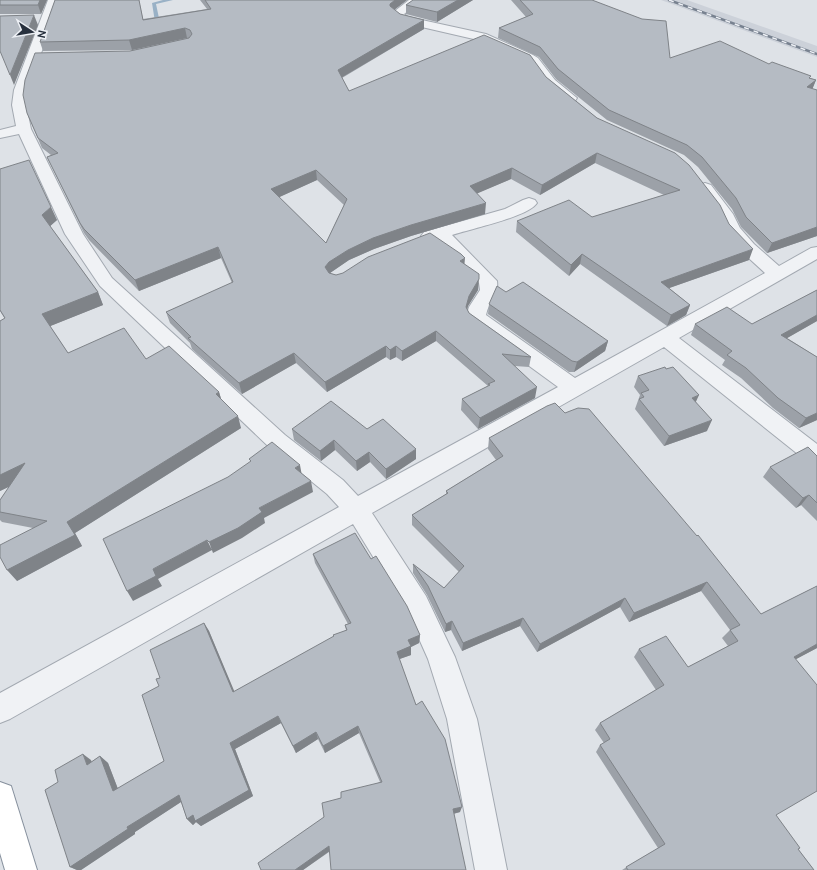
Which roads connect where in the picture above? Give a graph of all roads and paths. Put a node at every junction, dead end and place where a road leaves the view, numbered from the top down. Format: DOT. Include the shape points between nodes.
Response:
graph roads {
  1 [pos="54,0"];
  2 [pos="421,0"];
  3 [pos="578,106"];
  4 [pos="24,129"];
  5 [pos="0,134"];
  6 [pos="696,176"];
  7 [pos="529,203"];
  8 [pos="441,233"];
  9 [pos="417,241"];
  10 [pos="817,252"];
  11 [pos="778,275"];
  12 [pos="665,337"];
  13 [pos="574,388"];
  14 [pos="817,457"];
  15 [pos="356,510"];
  16 [pos="0,709"];
  17 [pos="0,797"];
  18 [pos="21,870"];
  19 [pos="491,870"];
  1 -- 4 [label="street" via="41,19 42,57 20,90 19,105"];
  2 -- 3 [label="street" via="413,2 396,14 404,20 482,37 529,58 550,83"];
  4 -- 5 [label="street"];
  4 -- 15 [label="street" via="74,234 106,282 277,441 335,487"];
  6 -- 11 [label="street" via="725,214 732,230"];
  7 -- 8 [label="street" via="511,212"];
  8 -- 9 [label="street"];
  8 -- 13 [label="street" via="488,281 489,290 478,307 476,317"];
  10 -- 11 [label="street"];
  11 -- 12 [label="street"];
  12 -- 13 [label="street"];
  12 -- 14 [label="street"];
  13 -- 15 [label="street"];
  15 -- 16 [label="street"];
  15 -- 19 [label="street" via="417,605 441,657 462,719"];
  17 -- 18 [label="highway"];
}
